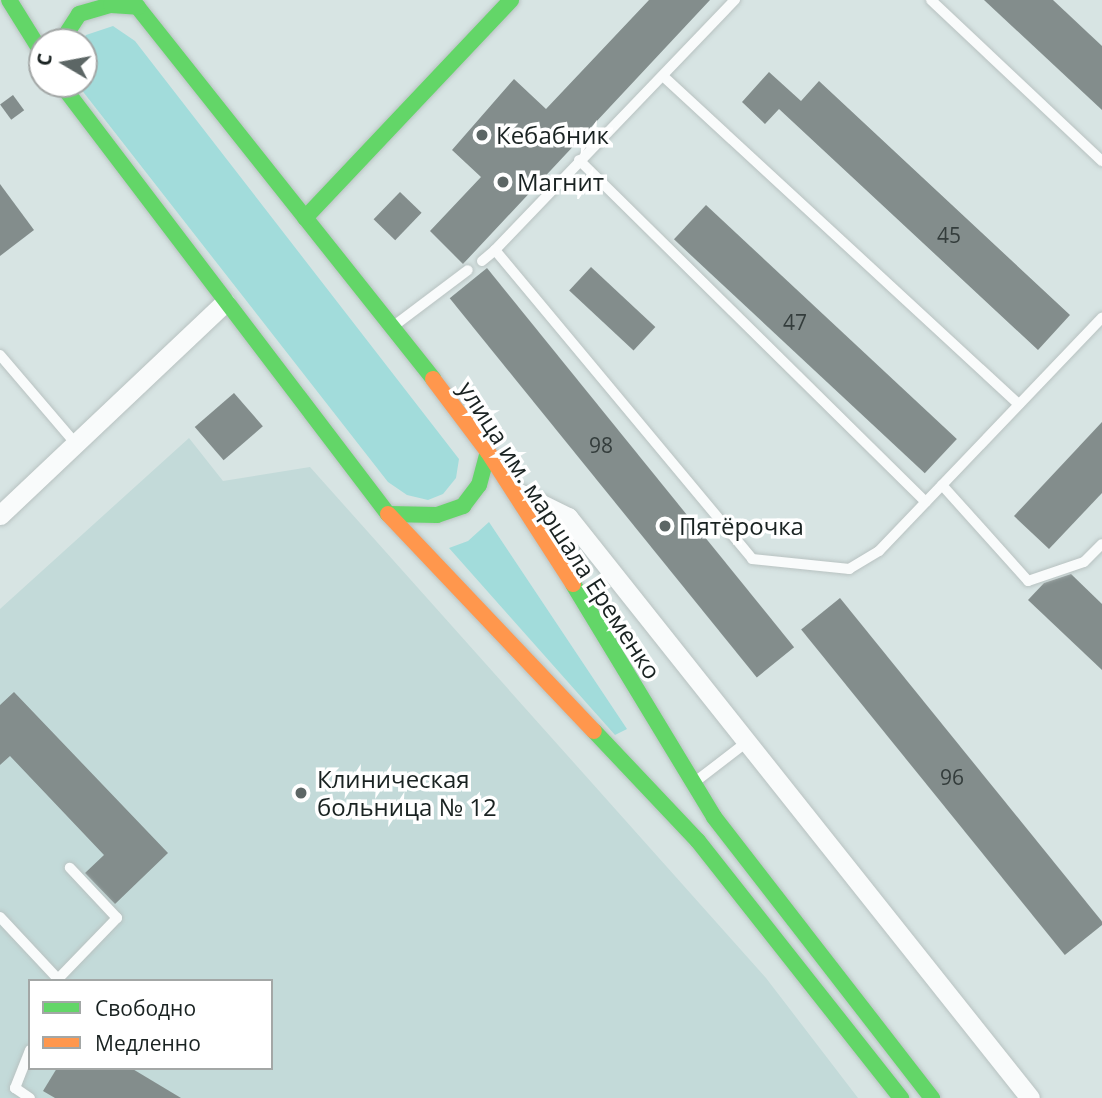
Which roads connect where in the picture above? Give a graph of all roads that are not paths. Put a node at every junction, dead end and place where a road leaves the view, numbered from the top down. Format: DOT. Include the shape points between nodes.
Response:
graph roads {
  1 [pos="9,0"];
  2 [pos="511,0"];
  3 [pos="734,0"];
  4 [pos="931,0"];
  5 [pos="135,3"];
  6 [pos="70,28"];
  7 [pos="28,31"];
  8 [pos="663,76"];
  9 [pos="72,98"];
  10 [pos="579,160"];
  11 [pos="1102,162"];
  12 [pos="304,218"];
  13 [pos="495,250"];
  14 [pos="481,261"];
  15 [pos="468,270"];
  16 [pos="225,302"];
  17 [pos="1102,318"];
  18 [pos="393,326"];
  19 [pos="0,355"];
  20 [pos="1019,404"];
  21 [pos="76,444"];
  22 [pos="488,452"];
  23 [pos="943,485"];
  24 [pos="512,489"];
  25 [pos="926,502"];
  26 [pos="388,514"];
  27 [pos="0,515"];
  28 [pos="1102,544"];
  29 [pos="747,743"];
  30 [pos="693,782"];
  31 [pos="70,868"];
  32 [pos="0,917"];
  33 [pos="57,979"];
  34 [pos="59,979"];
  35 [pos="28,1055"];
  36 [pos="30,1098"];
  37 [pos="901,1098"];
  38 [pos="932,1098"];
  39 [pos="1030,1098"];
  1 -- 7 [label="main road"];
  2 -- 12 [label="main road"];
  3 -- 8 [label="lane"];
  4 -- 11 [label="lane"];
  5 -- 6 [label="main road" via="79,14"];
  5 -- 12 [label="main road, улица им. маршала Еременко"];
  8 -- 10 [label="lane"];
  8 -- 20 [label="lane"];
  9 -- 16 [label="main road"];
  10 -- 13 [label="lane"];
  10 -- 25 [label="lane"];
  12 -- 18 [label="main road, улица им. маршала Еременко"];
  13 -- 14 [label="lane"];
  13 -- 25 [label="lane" via="752,559 849,569 879,551"];
  15 -- 18 [label="lane"];
  16 -- 21 [label="street"];
  16 -- 26 [label="main road"];
  17 -- 20 [label="lane"];
  18 -- 22 [label="main road, улица им. маршала Еременко"];
  19 -- 21 [label="lane"];
  20 -- 23 [label="lane"];
  21 -- 27 [label="street"];
  22 -- 24 [label="main road, улица им. маршала Еременко"];
  22 -- 26 [label="main road" via="479,485 463,506 437,515"];
  23 -- 25 [label="lane"];
  23 -- 28 [label="lane" via="1028,580 1084,562"];
  24 -- 29 [label="street" via="568,517"];
  24 -- 30 [label="main road, улица им. маршала Еременко" via="611,642"];
  26 -- 37 [label="main road" via="698,841"];
  29 -- 30 [label="lane"];
  29 -- 39 [label="street"];
  30 -- 38 [label="main road, улица им. маршала Еременко" via="714,817"];
  31 -- 34 [label="lane" via="117,918"];
  32 -- 33 [label="lane"];
  35 -- 36 [label="lane" via="15,1088"];
}
